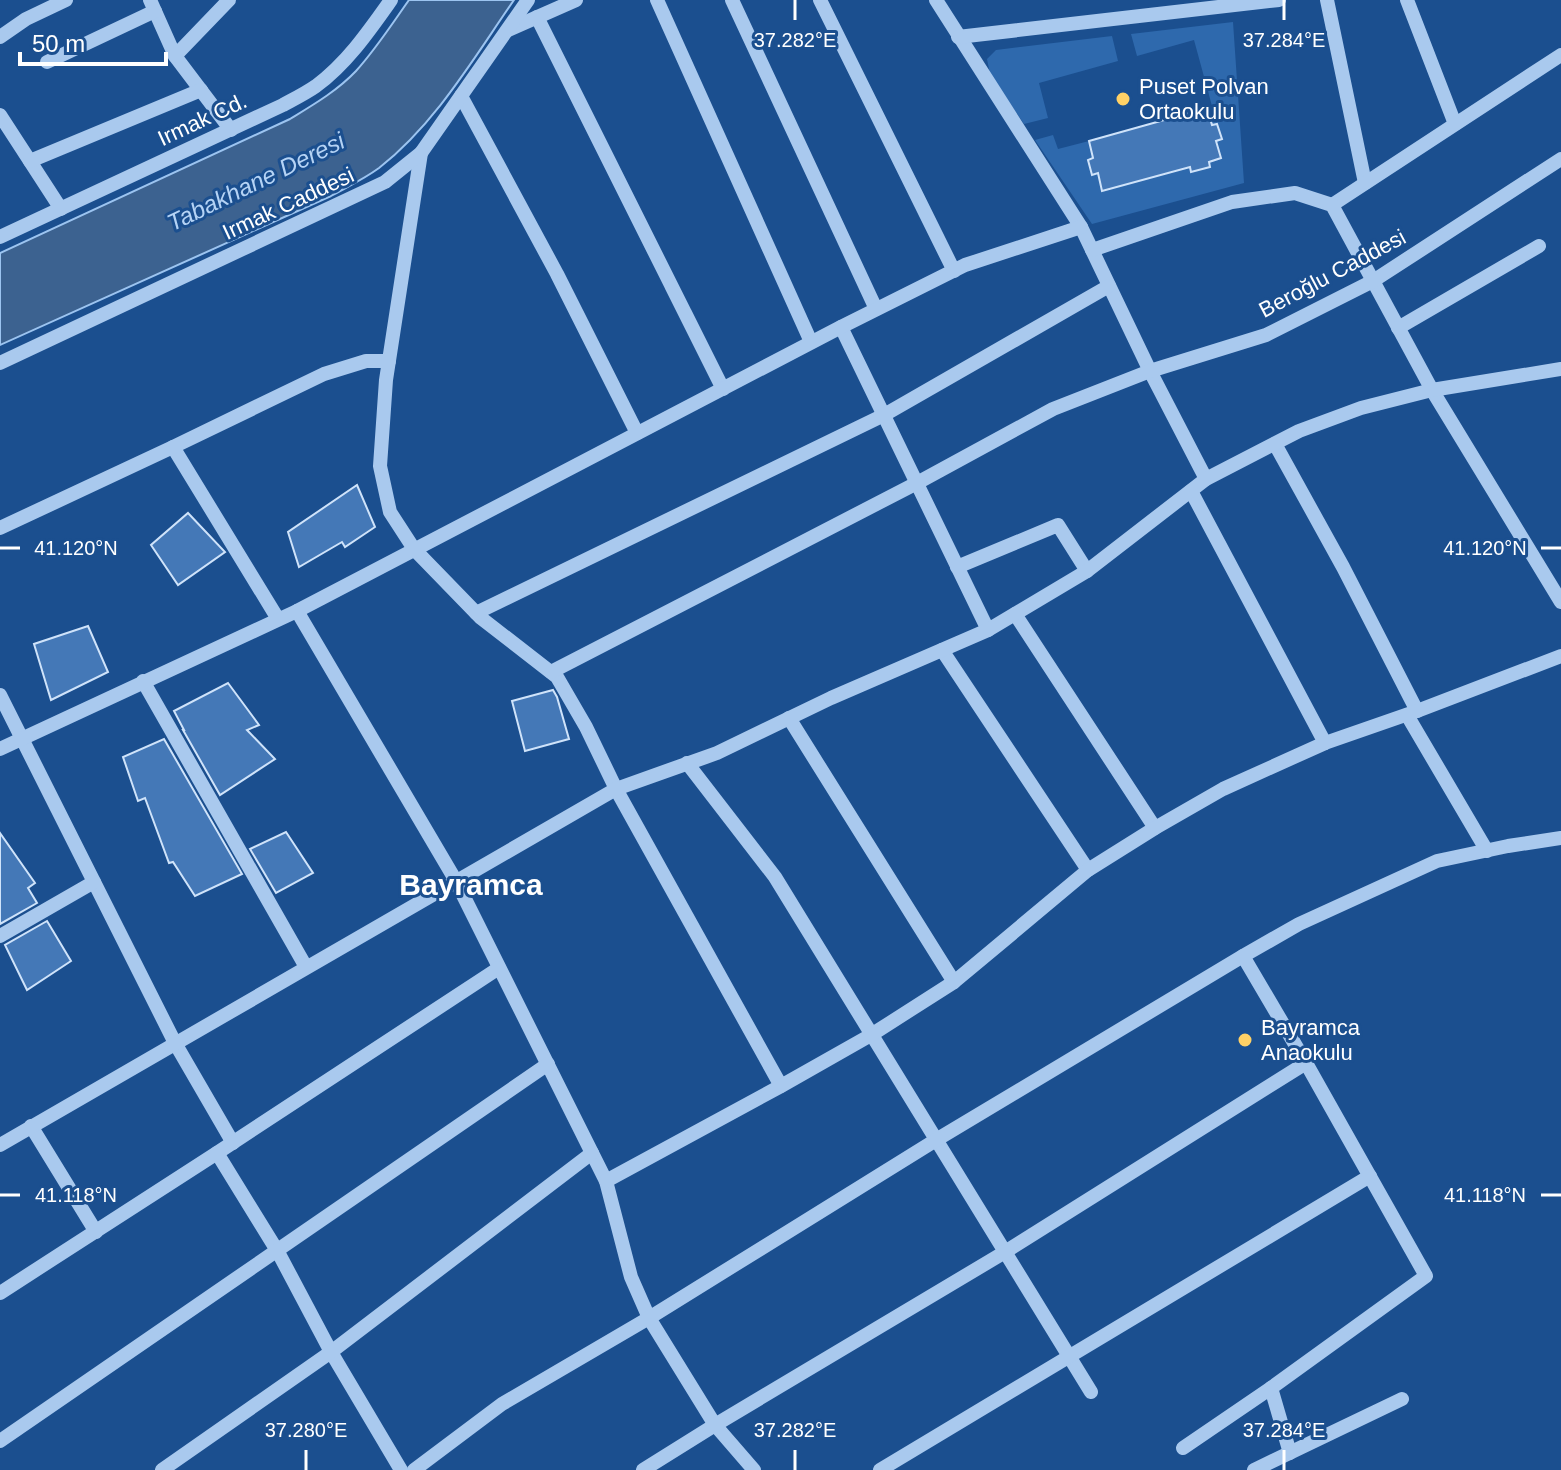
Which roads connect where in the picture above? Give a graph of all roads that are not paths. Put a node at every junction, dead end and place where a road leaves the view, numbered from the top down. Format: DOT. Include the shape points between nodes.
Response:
graph roads {
  1 [pos="66,0"];
  2 [pos="229,0"];
  3 [pos="391,0"];
  4 [pos="528,0"];
  5 [pos="576,0"];
  6 [pos="657,0"];
  7 [pos="732,0"];
  8 [pos="820,0"];
  9 [pos="936,0"];
  10 [pos="1279,0"];
  11 [pos="1327,0"];
  12 [pos="1407,0"];
  13 [pos="152,6"];
  14 [pos="537,17"];
  15 [pos="507,30"];
  16 [pos="0,37"];
  17 [pos="958,37"];
  18 [pos="1561,55"];
  19 [pos="175,56"];
  20 [pos="47,62"];
  21 [pos="201,90"];
  22 [pos="461,96"];
  23 [pos="0,115"];
  24 [pos="1455,124"];
  25 [pos="231,130"];
  26 [pos="421,153"];
  27 [pos="1561,159"];
  28 [pos="30,161"];
  29 [pos="1365,183"];
  30 [pos="1332,205"];
  31 [pos="61,209"];
  32 [pos="1081,227"];
  33 [pos="0,237"];
  34 [pos="1539,246"];
  35 [pos="1092,250"];
  36 [pos="954,271"];
  37 [pos="1373,281"];
  38 [pos="1109,286"];
  39 [pos="876,309"];
  40 [pos="841,327"];
  41 [pos="1398,328"];
  42 [pos="811,342"];
  43 [pos="389,361"];
  44 [pos="0,363"];
  45 [pos="1561,369"];
  46 [pos="1150,371"];
  47 [pos="723,389"];
  48 [pos="1432,390"];
  49 [pos="884,415"];
  50 [pos="637,433"];
  51 [pos="1275,444"];
  52 [pos="173,447"];
  53 [pos="1206,479"];
  54 [pos="917,483"];
  55 [pos="1191,491"];
  56 [pos="0,528"];
  57 [pos="414,549"];
  58 [pos="957,567"];
  59 [pos="1087,571"];
  60 [pos="1561,602"];
  61 [pos="297,611"];
  62 [pos="476,613"];
  63 [pos="1015,614"];
  64 [pos="278,619"];
  65 [pos="988,630"];
  66 [pos="942,650"];
  67 [pos="1561,656"];
  68 [pos="551,672"];
  69 [pos="143,681"];
  70 [pos="0,695"];
  71 [pos="1412,713"];
  72 [pos="789,718"];
  73 [pos="21,737"];
  74 [pos="1325,743"];
  75 [pos="0,749"];
  76 [pos="687,763"];
  77 [pos="616,789"];
  78 [pos="1155,828"];
  79 [pos="1560,843"];
  80 [pos="1487,851"];
  81 [pos="1088,870"];
  82 [pos="456,881"];
  83 [pos="94,882"];
  84 [pos="0,936"];
  85 [pos="1243,956"];
  86 [pos="306,967"];
  87 [pos="499,968"];
  88 [pos="954,982"];
  89 [pos="871,1035"];
  90 [pos="175,1043"];
  91 [pos="1306,1063"];
  92 [pos="548,1064"];
  93 [pos="781,1086"];
  94 [pos="31,1126"];
  95 [pos="936,1140"];
  96 [pos="233,1143"];
  97 [pos="0,1145"];
  98 [pos="217,1153"];
  99 [pos="592,1153"];
  100 [pos="1370,1176"];
  101 [pos="606,1181"];
  102 [pos="96,1232"];
  103 [pos="278,1252"];
  104 [pos="1005,1252"];
  105 [pos="0,1293"];
  106 [pos="649,1318"];
  107 [pos="331,1352"];
  108 [pos="1069,1357"];
  109 [pos="1271,1388"];
  110 [pos="1091,1392"];
  111 [pos="1402,1399"];
  112 [pos="715,1425"];
  113 [pos="0,1441"];
  114 [pos="1183,1448"];
  115 [pos="1290,1453"];
  116 [pos="181,1465"];
  117 [pos="162,1470"];
  118 [pos="401,1470"];
  119 [pos="414,1470"];
  120 [pos="643,1470"];
  121 [pos="754,1470"];
  122 [pos="880,1470"];
  123 [pos="1254,1470"];
  1 -- 16 [label="street"];
  2 -- 19 [label="street"];
  3 -- 25 [label="street, Irmak Cd." via="344,62 316,86"];
  4 -- 15 [label="street, Irmak Caddesi"];
  5 -- 14 [label="street"];
  6 -- 42 [label="street"];
  7 -- 39 [label="street"];
  8 -- 36 [label="street"];
  9 -- 17 [label="street"];
  10 -- 17 [label="street"];
  11 -- 29 [label="street"];
  12 -- 24 [label="street"];
  13 -- 19 [label="street"];
  13 -- 20 [label="street"];
  14 -- 15 [label="street"];
  14 -- 47 [label="street"];
  15 -- 22 [label="street, Irmak Caddesi"];
  17 -- 32 [label="street"];
  18 -- 24 [label="street"];
  19 -- 21 [label="street"];
  21 -- 25 [label="street"];
  21 -- 28 [label="street"];
  22 -- 26 [label="street, Irmak Caddesi"];
  22 -- 50 [label="street"];
  23 -- 28 [label="street"];
  24 -- 29 [label="street"];
  25 -- 31 [label="street, Irmak Cd."];
  26 -- 43 [label="street"];
  26 -- 44 [label="street, Irmak Caddesi" via="385,182"];
  27 -- 37 [label="street, Beroğlu Caddesi"];
  28 -- 31 [label="street"];
  29 -- 30 [label="street"];
  30 -- 35 [label="street" via="1295,193 1232,202"];
  30 -- 37 [label="street"];
  31 -- 33 [label="street, Irmak Cd."];
  32 -- 35 [label="street"];
  32 -- 36 [label="street"];
  34 -- 41 [label="street"];
  35 -- 38 [label="street"];
  36 -- 39 [label="street"];
  37 -- 41 [label="street"];
  37 -- 46 [label="street, Beroğlu Caddesi" via="1266,335"];
  38 -- 46 [label="street"];
  38 -- 49 [label="street"];
  39 -- 40 [label="street"];
  40 -- 42 [label="street"];
  40 -- 49 [label="street"];
  41 -- 48 [label="street"];
  42 -- 47 [label="street"];
  43 -- 52 [label="street" via="366,361 324,374"];
  43 -- 57 [label="street" via="380,466 390,512"];
  45 -- 48 [label="street"];
  46 -- 53 [label="street"];
  46 -- 54 [label="street, Beroğlu Caddesi" via="1053,409"];
  47 -- 50 [label="street"];
  48 -- 51 [label="street" via="1361,408"];
  48 -- 60 [label="street"];
  49 -- 54 [label="street"];
  49 -- 62 [label="street"];
  50 -- 57 [label="street"];
  51 -- 53 [label="street"];
  51 -- 71 [label="street" via="1343,567"];
  52 -- 56 [label="street"];
  52 -- 64 [label="street"];
  53 -- 55 [label="street"];
  54 -- 58 [label="street"];
  54 -- 68 [label="street, Beroğlu Caddesi"];
  55 -- 59 [label="street"];
  55 -- 74 [label="street"];
  57 -- 61 [label="street"];
  57 -- 62 [label="street"];
  58 -- 59 [label="street" via="1058,525"];
  58 -- 65 [label="street"];
  59 -- 63 [label="street"];
  61 -- 64 [label="street"];
  61 -- 82 [label="street"];
  62 -- 68 [label="street"];
  63 -- 65 [label="street"];
  63 -- 78 [label="street"];
  64 -- 69 [label="street"];
  65 -- 66 [label="street"];
  66 -- 72 [label="street"];
  66 -- 81 [label="street"];
  67 -- 71 [label="street"];
  68 -- 77 [label="street"];
  69 -- 73 [label="street"];
  69 -- 86 [label="street"];
  70 -- 73 [label="street"];
  71 -- 74 [label="street"];
  71 -- 80 [label="street"];
  72 -- 76 [label="street"];
  72 -- 88 [label="street"];
  73 -- 75 [label="street"];
  73 -- 83 [label="street"];
  74 -- 78 [label="street" via="1223,789"];
  76 -- 77 [label="street"];
  76 -- 89 [label="street" via="775,877"];
  77 -- 82 [label="street"];
  77 -- 93 [label="street"];
  78 -- 81 [label="street"];
  79 -- 80 [label="street"];
  80 -- 85 [label="street" via="1437,861 1299,924"];
  81 -- 88 [label="street"];
  82 -- 86 [label="street"];
  82 -- 87 [label="street"];
  83 -- 84 [label="street"];
  83 -- 90 [label="street"];
  85 -- 91 [label="street"];
  85 -- 95 [label="street"];
  86 -- 90 [label="street"];
  87 -- 92 [label="street"];
  87 -- 96 [label="street"];
  88 -- 89 [label="street"];
  89 -- 93 [label="street"];
  89 -- 95 [label="street"];
  90 -- 94 [label="street"];
  90 -- 96 [label="street"];
  91 -- 100 [label="street"];
  91 -- 104 [label="street"];
  92 -- 99 [label="street"];
  92 -- 103 [label="street"];
  93 -- 101 [label="street"];
  94 -- 97 [label="street"];
  94 -- 102 [label="street"];
  95 -- 104 [label="street"];
  95 -- 106 [label="street"];
  96 -- 98 [label="street"];
  98 -- 102 [label="street"];
  98 -- 103 [label="street"];
  99 -- 101 [label="street"];
  99 -- 107 [label="street"];
  100 -- 108 [label="street"];
  100 -- 109 [label="street" via="1426,1276"];
  101 -- 106 [label="street" via="631,1277"];
  102 -- 105 [label="street"];
  103 -- 107 [label="street"];
  103 -- 113 [label="street"];
  104 -- 108 [label="street"];
  104 -- 112 [label="street"];
  106 -- 112 [label="street"];
  106 -- 119 [label="street" via="502,1404"];
  107 -- 116 [label="street"];
  107 -- 118 [label="street"];
  108 -- 110 [label="street"];
  108 -- 122 [label="street"];
  109 -- 114 [label="street"];
  109 -- 115 [label="street"];
  111 -- 115 [label="street"];
  112 -- 120 [label="street"];
  112 -- 121 [label="street"];
  115 -- 123 [label="street"];
  116 -- 117 [label="street"];
}
